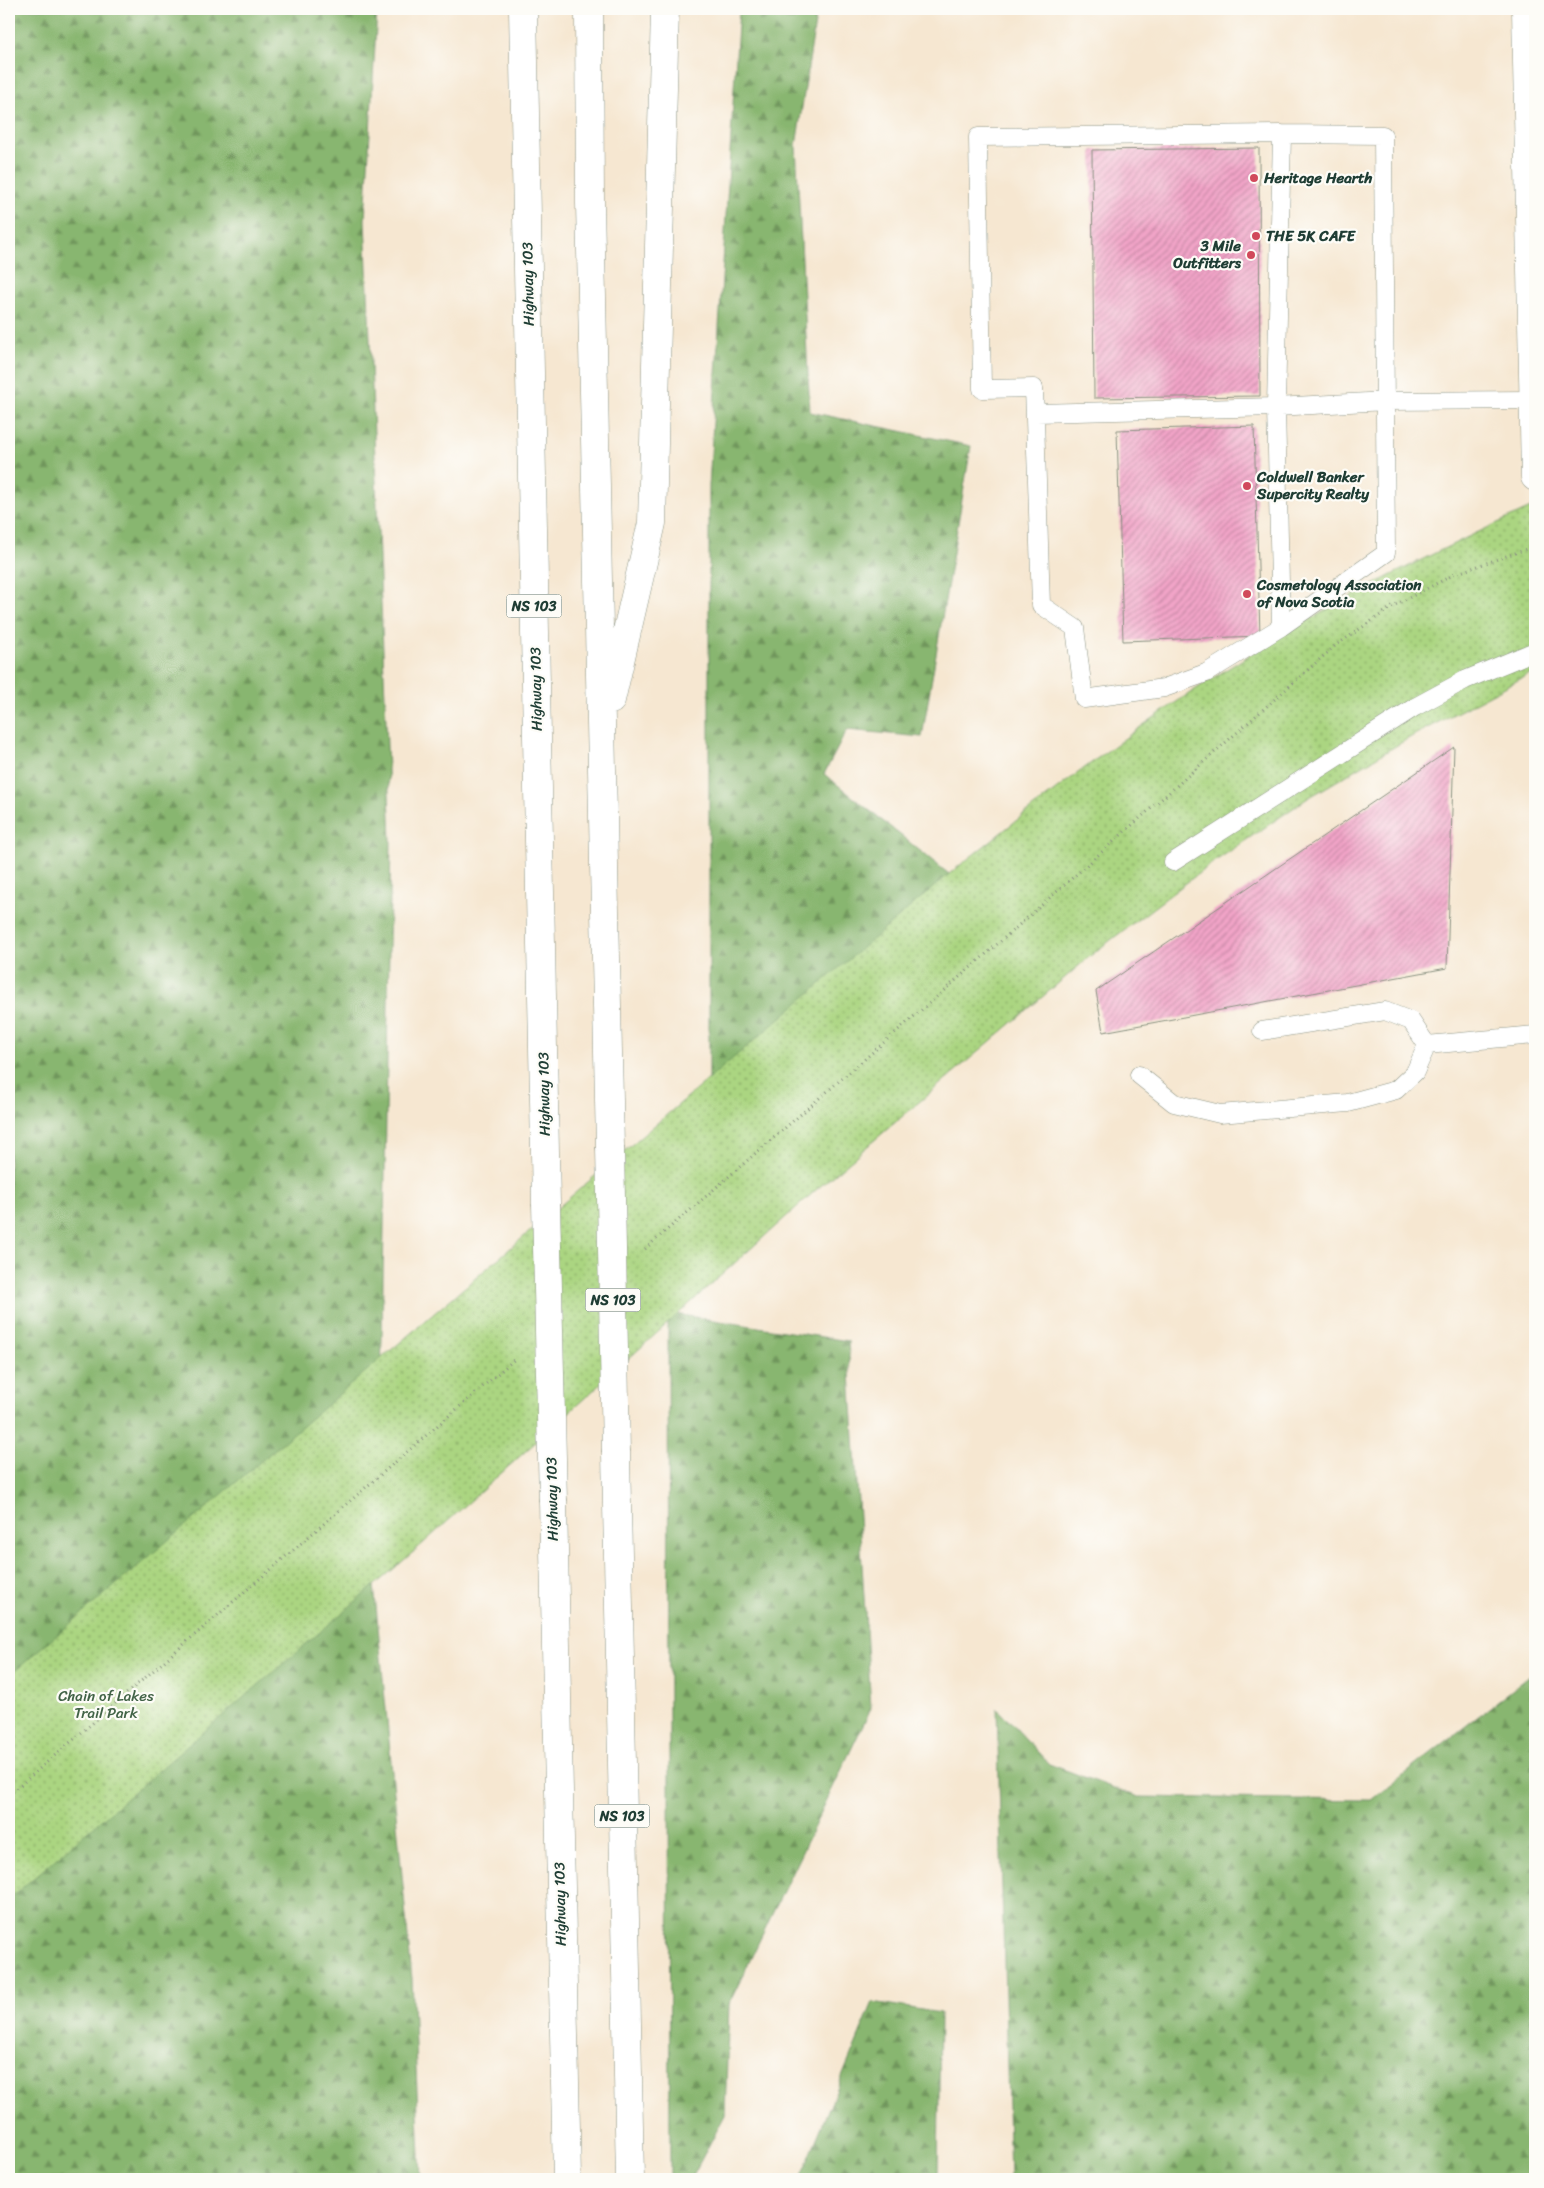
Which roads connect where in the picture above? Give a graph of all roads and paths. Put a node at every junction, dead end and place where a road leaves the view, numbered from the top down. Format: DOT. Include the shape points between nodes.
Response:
graph roads {
  1 [pos="523,9"];
  2 [pos="589,9"];
  3 [pos="665,9"];
  4 [pos="1526,9"];
  5 [pos="1282,134"];
  6 [pos="1534,400"];
  7 [pos="1386,401"];
  8 [pos="1276,407"];
  9 [pos="1036,413"];
  10 [pos="1535,477"];
  11 [pos="1535,546"];
  12 [pos="1281,627"];
  13 [pos="1535,651"];
  14 [pos="602,741"];
  15 [pos="1173,862"];
  16 [pos="1262,1031"];
  17 [pos="1535,1035"];
  18 [pos="1428,1045"];
  19 [pos="1139,1075"];
  20 [pos="639,1254"];
  21 [pos="518,1357"];
  22 [pos="9,1795"];
  23 [pos="567,2179"];
  24 [pos="630,2179"];
  1 -- 23 [label="main road, Highway 103 / NS 103, bridge"];
  2 -- 14 [label="main road, NS 103"];
  3 -- 14 [label="main road" via="652,523"];
  4 -- 6 [label="main road"];
  5 -- 7 [label="lane" via="1383,135"];
  5 -- 8 [label="lane"];
  5 -- 9 [label="lane" via="978,137 982,389 1034,388"];
  6 -- 7 [label="lane"];
  6 -- 10 [label="main road"];
  7 -- 8 [label="lane"];
  7 -- 12 [label="lane" via="1386,552"];
  8 -- 9 [label="lane"];
  8 -- 12 [label="lane"];
  9 -- 12 [label="lane" via="1042,605 1075,628 1084,700 1164,688 1206,673"];
  11 -- 20 [label="path" via="1455,574 1395,605 1335,646 985,956"];
  13 -- 15 [label="lane" via="1465,680 1415,707"];
  14 -- 24 [label="main road, NS 103, bridge"];
  16 -- 18 [label="lane" via="1385,1011 1411,1020"];
  17 -- 18 [label="lane"];
  18 -- 19 [label="lane" via="1415,1072 1396,1090 1348,1103 1220,1114 1174,1103"];
  21 -- 22 [label="path"];
}
